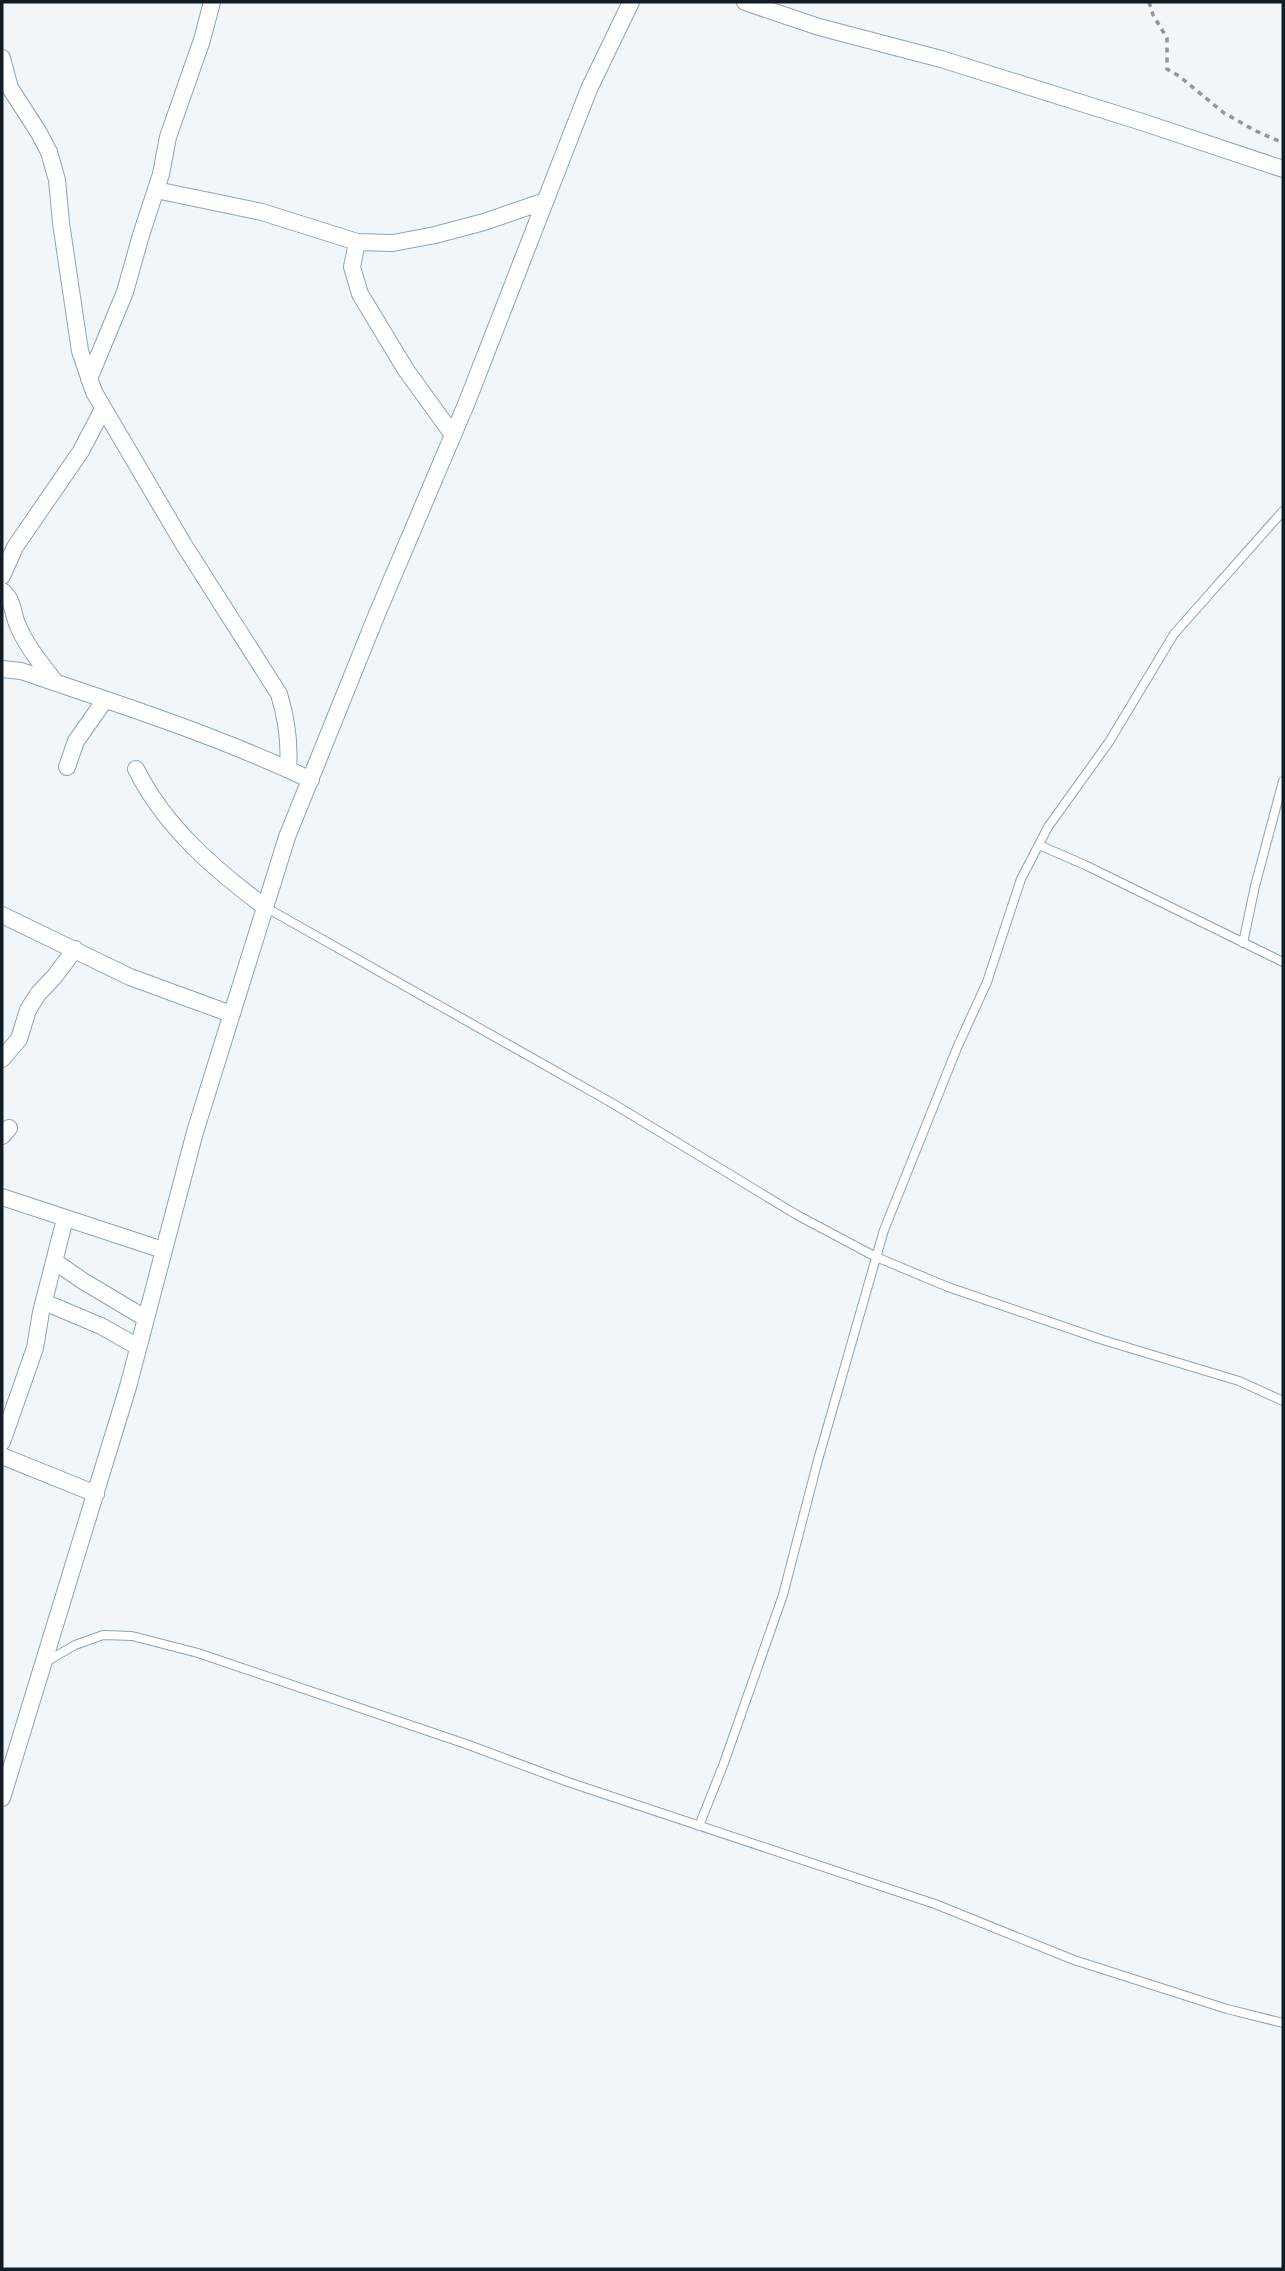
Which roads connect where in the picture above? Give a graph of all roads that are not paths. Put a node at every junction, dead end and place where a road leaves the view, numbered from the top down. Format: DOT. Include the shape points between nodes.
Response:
graph roads {
  1 [pos="212,2"];
  2 [pos="631,2"];
  3 [pos="745,2"];
  4 [pos="2,58"];
  5 [pos="1283,169"];
  6 [pos="156,190"];
  7 [pos="545,201"];
  8 [pos="357,242"];
  9 [pos="89,379"];
  10 [pos="103,409"];
  11 [pos="453,435"];
  12 [pos="1283,511"];
  13 [pos="2,576"];
  14 [pos="2,591"];
  15 [pos="2,669"];
  16 [pos="56,683"];
  17 [pos="105,700"];
  18 [pos="67,767"];
  19 [pos="136,769"];
  20 [pos="288,769"];
  21 [pos="311,780"];
  22 [pos="1283,781"];
  23 [pos="1039,845"];
  24 [pos="265,906"];
  25 [pos="2,915"];
  26 [pos="1243,943"];
  27 [pos="75,949"];
  28 [pos="1283,962"];
  29 [pos="231,1014"];
  30 [pos="2,1059"];
  31 [pos="2,1198"];
  32 [pos="65,1219"];
  33 [pos="163,1250"];
  34 [pos="876,1257"];
  35 [pos="54,1261"];
  36 [pos="44,1301"];
  37 [pos="145,1318"];
  38 [pos="138,1347"];
  39 [pos="1283,1401"];
  40 [pos="2,1442"];
  41 [pos="2,1456"];
  42 [pos="96,1494"];
  43 [pos="41,1665"];
  44 [pos="2,1798"];
  45 [pos="699,1826"];
  46 [pos="1283,2023"];
  1 -- 6 [label="street" via="168,137"];
  2 -- 7 [label="street" via="589,89"];
  3 -- 5 [label="street" via="941,59"];
  4 -- 9 [label="street" via="10,88 49,152 57,180 80,351"];
  6 -- 8 [label="street" via="262,212"];
  6 -- 9 [label="street" via="125,292"];
  7 -- 8 [label="street" via="435,235 393,243"];
  7 -- 11 [label="street"];
  8 -- 11 [label="street" via="352,267 360,294"];
  9 -- 10 [label="street"];
  10 -- 13 [label="street" via="15,547"];
  10 -- 20 [label="street" via="279,694 290,748"];
  11 -- 21 [label="street"];
  12 -- 23 [label="lane" via="1174,634"];
  14 -- 16 [label="street" via="10,599 17,625"];
  15 -- 16 [label="street"];
  16 -- 17 [label="street"];
  17 -- 18 [label="street" via="76,741"];
  17 -- 20 [label="street"];
  19 -- 24 [label="street" via="158,808 198,851"];
  20 -- 21 [label="street"];
  21 -- 24 [label="street"];
  22 -- 26 [label="lane"];
  23 -- 26 [label="lane"];
  23 -- 34 [label="lane" via="1021,879 987,982"];
  24 -- 29 [label="street"];
  24 -- 34 [label="lane"];
  25 -- 27 [label="street"];
  26 -- 28 [label="lane"];
  27 -- 29 [label="street" via="130,977"];
  27 -- 30 [label="street" via="38,994 19,1039"];
  29 -- 33 [label="street"];
  31 -- 32 [label="street"];
  32 -- 33 [label="street"];
  32 -- 35 [label="street"];
  33 -- 37 [label="street"];
  34 -- 39 [label="lane" via="948,1287 1239,1381"];
  34 -- 45 [label="lane" via="783,1595"];
  35 -- 36 [label="street"];
  35 -- 37 [label="street"];
  36 -- 38 [label="street"];
  36 -- 40 [label="street" via="35,1348"];
  37 -- 38 [label="street"];
  38 -- 42 [label="street"];
  41 -- 42 [label="street"];
  42 -- 43 [label="street"];
  43 -- 44 [label="street"];
  43 -- 45 [label="lane" via="103,1635 132,1636 295,1685"];
  45 -- 46 [label="lane" via="935,1903 1074,1960"];
}
